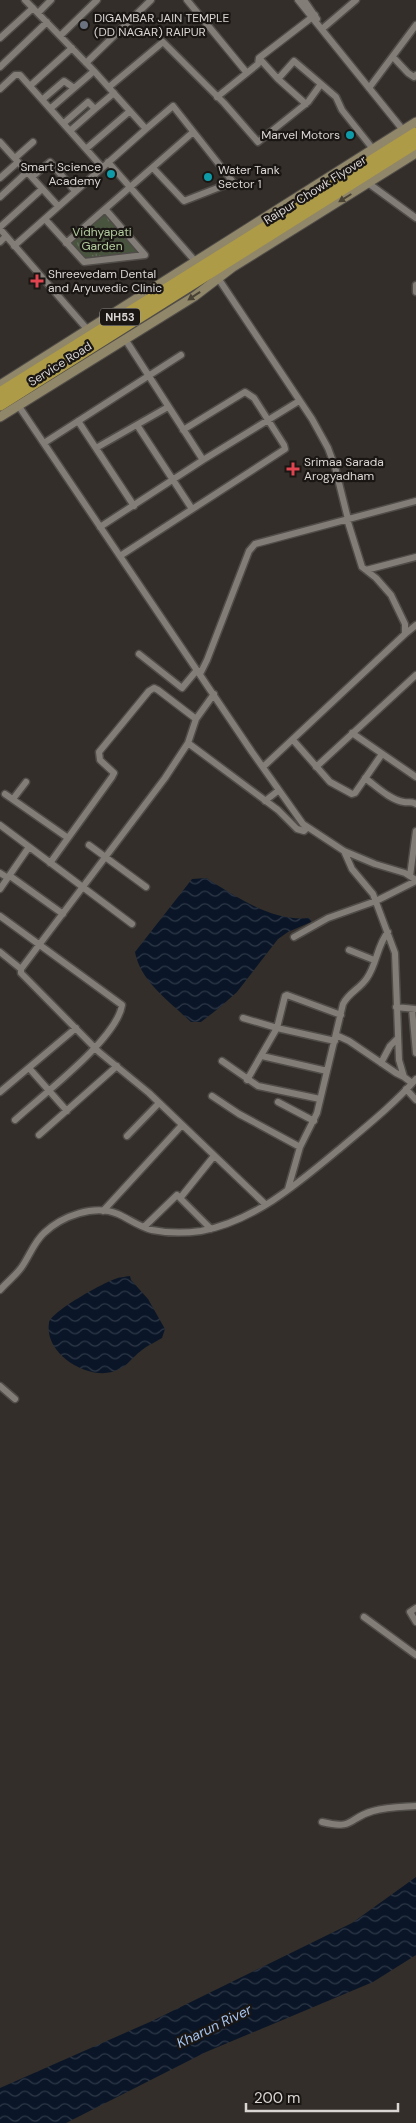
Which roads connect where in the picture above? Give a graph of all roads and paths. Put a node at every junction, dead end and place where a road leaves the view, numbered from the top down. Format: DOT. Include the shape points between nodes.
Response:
graph roads {
  1 [pos="25,0"];
  2 [pos="51,0"];
  3 [pos="151,0"];
  4 [pos="187,0"];
  5 [pos="298,0"];
  6 [pos="304,0"];
  7 [pos="356,0"];
  8 [pos="93,1"];
  9 [pos="36,10"];
  10 [pos="313,17"];
  11 [pos="47,22"];
  12 [pos="415,28"];
  13 [pos="322,29"];
  14 [pos="60,36"];
  15 [pos="0,38"];
  16 [pos="72,48"];
  17 [pos="393,56"];
  18 [pos="258,58"];
  19 [pos="86,63"];
  20 [pos="0,67"];
  21 [pos="94,71"];
  22 [pos="247,73"];
  23 [pos="416,75"];
  24 [pos="278,79"];
  25 [pos="321,84"];
  26 [pos="30,85"];
  27 [pos="109,87"];
  28 [pos="74,88"];
  29 [pos="370,88"];
  30 [pos="0,89"];
  31 [pos="114,93"];
  32 [pos="217,97"];
  33 [pos="43,99"];
  34 [pos="306,104"];
  35 [pos="51,108"];
  36 [pos="96,109"];
  37 [pos="130,111"];
  38 [pos="416,122"];
  39 [pos="64,123"];
  40 [pos="146,129"];
  41 [pos="71,130"];
  42 [pos="403,130"];
  43 [pos="192,132"];
  44 [pos="416,133"];
  45 [pos="33,142"];
  46 [pos="416,143"];
  47 [pos="2,147"];
  48 [pos="86,148"];
  49 [pos="372,149"];
  50 [pos="416,154"];
  51 [pos="17,160"];
  52 [pos="108,162"];
  53 [pos="102,168"];
  54 [pos="153,168"];
  55 [pos="30,175"];
  56 [pos="0,178"];
  57 [pos="368,183"];
  58 [pos="131,188"];
  59 [pos="42,189"];
  60 [pos="75,191"];
  61 [pos="0,197"];
  62 [pos="58,206"];
  63 [pos="106,210"];
  64 [pos="299,211"];
  65 [pos="416,218"];
  66 [pos="45,219"];
  67 [pos="0,228"];
  68 [pos="6,236"];
  69 [pos="238,238"];
  70 [pos="0,242"];
  71 [pos="66,243"];
  72 [pos="14,246"];
  73 [pos="195,261"];
  74 [pos="231,263"];
  75 [pos="218,278"];
  76 [pos="416,285"];
  77 [pos="416,292"];
  78 [pos="87,329"];
  79 [pos="124,339"];
  80 [pos="181,355"];
  81 [pos="148,375"];
  82 [pos="0,385"];
  83 [pos="0,393"];
  84 [pos="299,401"];
  85 [pos="0,405"];
  86 [pos="18,405"];
  87 [pos="168,407"];
  88 [pos="0,417"];
  89 [pos="268,420"];
  90 [pos="78,421"];
  91 [pos="137,425"];
  92 [pos="183,430"];
  93 [pos="44,443"];
  94 [pos="96,448"];
  95 [pos="203,460"];
  96 [pos="174,480"];
  97 [pos="416,502"];
  98 [pos="134,506"];
  99 [pos="192,509"];
  100 [pos="348,519"];
  101 [pos="100,527"];
  102 [pos="120,556"];
  103 [pos="416,557"];
  104 [pos="366,570"];
  105 [pos="416,625"];
  106 [pos="405,634"];
  107 [pos="139,654"];
  108 [pos="198,672"];
  109 [pos="416,675"];
  110 [pos="214,694"];
  111 [pos="196,719"];
  112 [pos="352,733"];
  113 [pos="293,740"];
  114 [pos="188,744"];
  115 [pos="382,754"];
  116 [pos="263,767"];
  117 [pos="316,767"];
  118 [pos="416,777"];
  119 [pos="365,778"];
  120 [pos="26,782"];
  121 [pos="279,790"];
  122 [pos="5,794"];
  123 [pos="13,800"];
  124 [pos="265,800"];
  125 [pos="416,804"];
  126 [pos="0,826"];
  127 [pos="307,828"];
  128 [pos="416,832"];
  129 [pos="68,838"];
  130 [pos="89,845"];
  131 [pos="29,847"];
  132 [pos="344,851"];
  133 [pos="106,858"];
  134 [pos="50,863"];
  135 [pos="0,872"];
  136 [pos="410,876"];
  137 [pos="9,877"];
  138 [pos="416,881"];
  139 [pos="146,887"];
  140 [pos="83,888"];
  141 [pos="0,889"];
  142 [pos="376,901"];
  143 [pos="63,914"];
  144 [pos="0,916"];
  145 [pos="132,924"];
  146 [pos="388,932"];
  147 [pos="294,937"];
  148 [pos="39,945"];
  149 [pos="349,950"];
  150 [pos="0,952"];
  151 [pos="374,960"];
  152 [pos="21,969"];
  153 [pos="396,1007"];
  154 [pos="414,1009"];
  155 [pos="341,1016"];
  156 [pos="243,1018"];
  157 [pos="76,1028"];
  158 [pos="277,1028"];
  159 [pos="335,1038"];
  160 [pos="398,1038"];
  161 [pos="96,1048"];
  162 [pos="416,1054"];
  163 [pos="262,1056"];
  164 [pos="222,1061"];
  165 [pos="381,1063"];
  166 [pos="117,1066"];
  167 [pos="29,1068"];
  168 [pos="327,1072"];
  169 [pos="404,1077"];
  170 [pos="247,1080"];
  171 [pos="414,1081"];
  172 [pos="48,1090"];
  173 [pos="406,1090"];
  174 [pos="0,1092"];
  175 [pos="212,1096"];
  176 [pos="320,1099"];
  177 [pos="416,1100"];
  178 [pos="278,1102"];
  179 [pos="159,1103"];
  180 [pos="67,1111"];
  181 [pos="15,1120"];
  182 [pos="314,1121"];
  183 [pos="182,1125"];
  184 [pos="40,1135"];
  185 [pos="127,1136"];
  186 [pos="300,1147"];
  187 [pos="214,1156"];
  188 [pos="288,1189"];
  189 [pos="181,1197"];
  190 [pos="265,1204"];
  191 [pos="103,1211"];
  192 [pos="144,1227"];
  193 [pos="211,1229"];
  194 [pos="0,1290"];
  195 [pos="0,1386"];
  196 [pos="15,1399"];
  197 [pos="416,1608"];
  198 [pos="364,1617"];
  199 [pos="416,1622"];
  200 [pos="416,1655"];
  201 [pos="416,1806"];
  202 [pos="322,1822"];
  1 -- 9 [label="street"];
  2 -- 9 [label="street"];
  3 -- 19 [label="street"];
  4 -- 22 [label="street"];
  5 -- 10 [label="street"];
  6 -- 10 [label="street"];
  7 -- 13 [label="street"];
  8 -- 14 [label="street"];
  9 -- 11 [label="street"];
  9 -- 15 [label="street"];
  10 -- 13 [label="street"];
  10 -- 18 [label="street"];
  11 -- 14 [label="street"];
  11 -- 20 [label="street"];
  12 -- 17 [label="street"];
  13 -- 29 [label="street"];
  14 -- 16 [label="street"];
  16 -- 19 [label="street"];
  16 -- 26 [label="street"];
  17 -- 23 [label="street" via="408,74"];
  17 -- 29 [label="street"];
  18 -- 22 [label="street" via="258,64"];
  18 -- 24 [label="street"];
  19 -- 21 [label="street"];
  21 -- 27 [label="street"];
  21 -- 28 [label="street"];
  22 -- 32 [label="street"];
  24 -- 25 [label="street" via="294,61"];
  24 -- 34 [label="street"];
  25 -- 34 [label="street"];
  25 -- 49 [label="street" via="336,97"];
  26 -- 30 [label="street" via="17,74"];
  26 -- 33 [label="street"];
  27 -- 31 [label="street"];
  27 -- 32 [label="street" via="163,42"];
  28 -- 33 [label="street" via="64,80"];
  28 -- 35 [label="street"];
  29 -- 42 [label="street"];
  31 -- 36 [label="street"];
  31 -- 37 [label="street"];
  32 -- 34 [label="street" via="258,142"];
  33 -- 35 [label="street"];
  35 -- 39 [label="street"];
  36 -- 39 [label="street" via="88,102"];
  36 -- 41 [label="street"];
  37 -- 40 [label="street"];
  37 -- 48 [label="street"];
  38 -- 42 [label="street"];
  39 -- 41 [label="street"];
  40 -- 43 [label="street" via="173,106"];
  40 -- 52 [label="street"];
  41 -- 48 [label="street"];
  42 -- 49 [label="street"];
  43 -- 54 [label="street"];
  43 -- 54 [label="street" via="233,182 184,201"];
  44 -- 64 [label="highway, Raipur Chowk Flyover / NH53"];
  45 -- 51 [label="street"];
  46 -- 64 [label="highway, Raipur Chowk Flyover / NH53"];
  47 -- 51 [label="street"];
  48 -- 53 [label="street"];
  49 -- 69 [label="street"];
  50 -- 57 [label="street, Service Road"];
  51 -- 55 [label="street"];
  51 -- 56 [label="street"];
  52 -- 53 [label="street"];
  52 -- 58 [label="street"];
  53 -- 60 [label="street"];
  54 -- 58 [label="street"];
  55 -- 59 [label="street"];
  55 -- 60 [label="street" via="50,162"];
  55 -- 61 [label="street"];
  57 -- 65 [label="street"];
  57 -- 74 [label="street, Service Road, one-way"];
  58 -- 63 [label="street"];
  58 -- 73 [label="street"];
  59 -- 62 [label="street"];
  59 -- 67 [label="street"];
  60 -- 62 [label="street"];
  62 -- 66 [label="street"];
  63 -- 71 [label="street"];
  63 -- 71 [label="street" via="145,255 84,262"];
  64 -- 69 [label="highway, Raipur Chowk Flyover / NH53"];
  64 -- 74 [label="highway, Raipur Chowk Flyover / NH53"];
  66 -- 71 [label="street"];
  66 -- 72 [label="street"];
  67 -- 68 [label="street"];
  68 -- 70 [label="street"];
  68 -- 72 [label="street"];
  69 -- 73 [label="street"];
  69 -- 83 [label="highway, NH53"];
  72 -- 78 [label="street"];
  73 -- 78 [label="street"];
  74 -- 75 [label="street, Service Road"];
  74 -- 85 [label="highway, NH53"];
  75 -- 79 [label="street, Service Road, one-way"];
  75 -- 84 [label="street"];
  76 -- 77 [label="street"];
  78 -- 82 [label="street"];
  79 -- 81 [label="street"];
  79 -- 86 [label="street, Service Road"];
  80 -- 81 [label="street"];
  81 -- 87 [label="street"];
  81 -- 90 [label="street"];
  84 -- 89 [label="street"];
  84 -- 100 [label="street" via="328,448"];
  86 -- 88 [label="street, Service Road"];
  86 -- 93 [label="street"];
  87 -- 91 [label="street"];
  87 -- 92 [label="street"];
  89 -- 92 [label="street" via="254,398 245,392"];
  89 -- 95 [label="street"];
  89 -- 99 [label="street" via="285,449"];
  90 -- 93 [label="street"];
  90 -- 94 [label="street"];
  91 -- 94 [label="street"];
  91 -- 96 [label="street"];
  92 -- 95 [label="street"];
  93 -- 101 [label="street"];
  94 -- 98 [label="street"];
  95 -- 96 [label="street"];
  96 -- 98 [label="street"];
  96 -- 99 [label="street"];
  97 -- 100 [label="street"];
  98 -- 101 [label="street"];
  99 -- 102 [label="street"];
  100 -- 104 [label="street" via="360,562"];
  100 -- 108 [label="street" via="255,544 207,660"];
  101 -- 102 [label="street"];
  102 -- 108 [label="street"];
  103 -- 104 [label="street"];
  104 -- 106 [label="street" via="391,595 405,624"];
  105 -- 106 [label="street"];
  106 -- 113 [label="street"];
  107 -- 108 [label="street" via="182,688"];
  108 -- 110 [label="street"];
  109 -- 112 [label="street"];
  110 -- 111 [label="street"];
  110 -- 116 [label="street"];
  111 -- 114 [label="street"];
  111 -- 129 [label="street" via="158,690 149,691 100,752 100,760 114,773"];
  112 -- 115 [label="street"];
  112 -- 117 [label="street"];
  113 -- 116 [label="street"];
  113 -- 117 [label="street"];
  114 -- 124 [label="street"];
  114 -- 133 [label="street"];
  115 -- 118 [label="street"];
  115 -- 119 [label="street"];
  116 -- 121 [label="street"];
  117 -- 119 [label="street" via="330,782 349,794 355,793"];
  119 -- 125 [label="street" via="391,797"];
  120 -- 123 [label="street"];
  121 -- 124 [label="street"];
  121 -- 127 [label="street"];
  122 -- 123 [label="street"];
  123 -- 129 [label="street"];
  124 -- 127 [label="street" via="301,832"];
  126 -- 131 [label="street"];
  127 -- 132 [label="street"];
  128 -- 136 [label="street"];
  129 -- 134 [label="street"];
  130 -- 133 [label="street"];
  131 -- 134 [label="street"];
  131 -- 137 [label="street"];
  132 -- 136 [label="street"];
  132 -- 142 [label="street" via="352,869 369,887"];
  133 -- 139 [label="street"];
  133 -- 140 [label="street"];
  134 -- 140 [label="street"];
  135 -- 137 [label="street"];
  136 -- 138 [label="street"];
  137 -- 141 [label="street"];
  137 -- 143 [label="street"];
  138 -- 142 [label="street"];
  140 -- 143 [label="street"];
  140 -- 145 [label="street"];
  142 -- 146 [label="street"];
  142 -- 147 [label="street" via="328,918"];
  143 -- 148 [label="street"];
  144 -- 148 [label="street"];
  146 -- 151 [label="street"];
  146 -- 153 [label="street" via="395,953"];
  148 -- 152 [label="street"];
  148 -- 161 [label="street" via="122,1004 120,1014"];
  149 -- 151 [label="street"];
  150 -- 152 [label="street"];
  151 -- 155 [label="street" via="368,977 346,998"];
  152 -- 157 [label="street" via="22,976"];
  153 -- 154 [label="street"];
  153 -- 160 [label="street"];
  154 -- 162 [label="street"];
  155 -- 158 [label="street" via="287,995 283,999"];
  155 -- 159 [label="street"];
  156 -- 158 [label="street"];
  157 -- 161 [label="street"];
  157 -- 167 [label="street"];
  158 -- 159 [label="street"];
  158 -- 163 [label="street"];
  159 -- 165 [label="street" via="349,1041"];
  159 -- 168 [label="street"];
  160 -- 165 [label="street"];
  160 -- 169 [label="street"];
  161 -- 166 [label="street"];
  161 -- 172 [label="street"];
  163 -- 168 [label="street"];
  163 -- 170 [label="street"];
  164 -- 170 [label="street"];
  165 -- 169 [label="street"];
  166 -- 179 [label="street"];
  166 -- 180 [label="street"];
  167 -- 172 [label="street"];
  167 -- 174 [label="street"];
  168 -- 176 [label="street"];
  169 -- 171 [label="street"];
  170 -- 176 [label="street" via="266,1088"];
  171 -- 173 [label="street"];
  172 -- 180 [label="street"];
  172 -- 181 [label="street"];
  173 -- 177 [label="street"];
  173 -- 188 [label="street"];
  175 -- 186 [label="street"];
  176 -- 182 [label="street"];
  178 -- 182 [label="street"];
  179 -- 183 [label="street"];
  179 -- 185 [label="street"];
  180 -- 184 [label="street"];
  182 -- 186 [label="street"];
  183 -- 187 [label="street"];
  183 -- 191 [label="street"];
  186 -- 188 [label="street"];
  187 -- 189 [label="street"];
  187 -- 190 [label="street"];
  188 -- 190 [label="street"];
  189 -- 192 [label="street" via="174,1196"];
  189 -- 193 [label="street"];
  190 -- 193 [label="street"];
  191 -- 192 [label="street"];
  191 -- 194 [label="street" via="81,1212 44,1233 21,1268"];
  192 -- 193 [label="street" via="172,1232"];
  195 -- 196 [label="street"];
  197 -- 199 [label="street" via="410,1612"];
  198 -- 200 [label="street"];
  201 -- 202 [label="street" via="372,1811 348,1825"];
}
